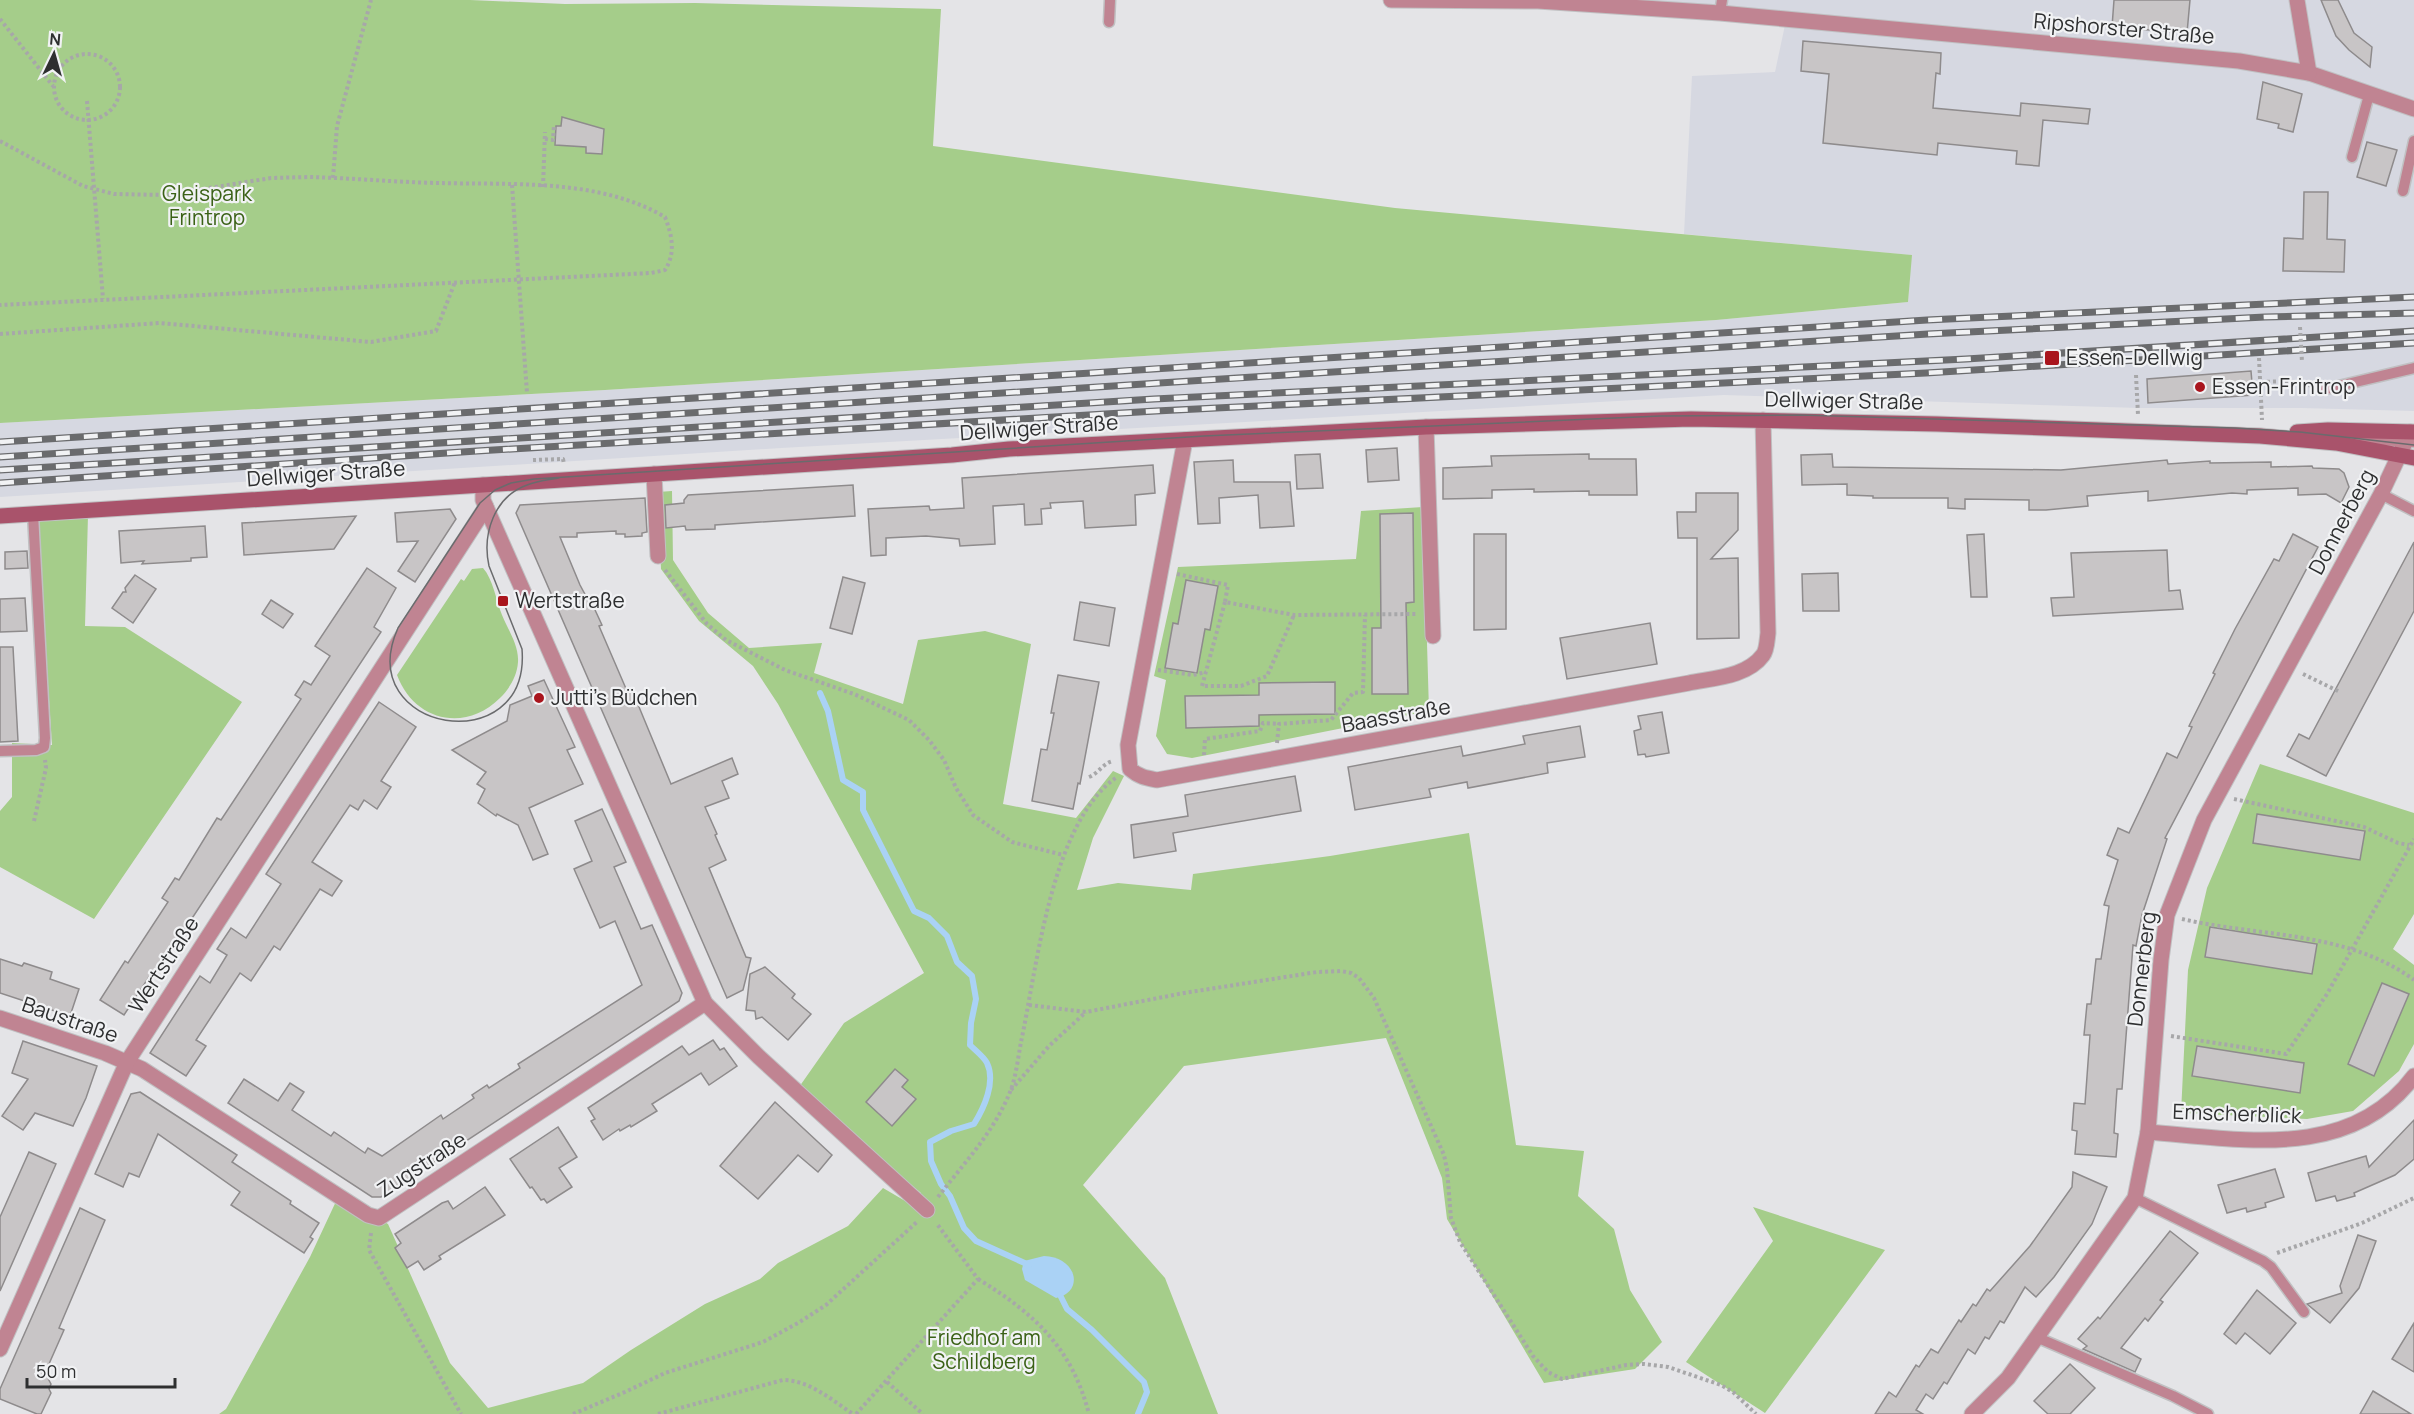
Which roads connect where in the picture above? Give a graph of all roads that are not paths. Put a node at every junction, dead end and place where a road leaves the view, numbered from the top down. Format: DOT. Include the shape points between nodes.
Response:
graph roads {
  1 [pos="1110,0"];
  2 [pos="1391,0"];
  3 [pos="2296,0"];
  4 [pos="1538,1"];
  5 [pos="1721,7"];
  6 [pos="1109,22"];
  7 [pos="2309,73"];
  8 [pos="2369,95"];
  9 [pos="2414,110"];
  10 [pos="2414,141"];
  11 [pos="2352,156"];
  12 [pos="2410,179"];
  13 [pos="2403,191"];
  14 [pos="2414,368"];
  15 [pos="2326,388"];
  16 [pos="1763,420"];
  17 [pos="1426,427"];
  18 [pos="2260,436"];
  19 [pos="2411,437"];
  20 [pos="1185,440"];
  21 [pos="2407,457"];
  22 [pos="654,474"];
  23 [pos="483,485"];
  24 [pos="2381,494"];
  25 [pos="486,507"];
  26 [pos="2414,511"];
  27 [pos="33,514"];
  28 [pos="0,516"];
  29 [pos="658,556"];
  30 [pos="1433,636"];
  31 [pos="0,751"];
  32 [pos="705,1003"];
  33 [pos="0,1018"];
  34 [pos="127,1062"];
  35 [pos="2414,1076"];
  36 [pos="2148,1132"];
  37 [pos="2135,1198"];
  38 [pos="927,1210"];
  39 [pos="2304,1312"];
  40 [pos="2036,1337"];
  41 [pos="0,1348"];
  42 [pos="1972,1414"];
  43 [pos="2208,1414"];
  1 -- 6 [label="lane"];
  2 -- 4 [label="street, Ripshorster Straße"];
  3 -- 7 [label="street"];
  4 -- 5 [label="street, Ripshorster Straße"];
  5 -- 7 [label="street, Ripshorster Straße" via="2239,61"];
  7 -- 8 [label="street, Ripshorster Straße"];
  8 -- 9 [label="street, Ripshorster Straße"];
  8 -- 11 [label="lane"];
  10 -- 12 [label="lane"];
  12 -- 13 [label="lane"];
  14 -- 15 [label="lane"];
  16 -- 17 [label="main road, Dellwiger Straße"];
  16 -- 18 [label="main road, Dellwiger Straße"];
  16 -- 20 [label="street, Baasstraße" via="1768,633 1764,655 1751,666 1689,683 1157,780 1137,776 1129,763"];
  17 -- 20 [label="main road, Dellwiger Straße"];
  17 -- 30 [label="street"];
  18 -- 19 [label="main road" via="2328,430"];
  18 -- 21 [label="main road" via="2336,443"];
  19 -- 21 [label="street, Donnerberg"];
  20 -- 22 [label="main road, Dellwiger Straße"];
  21 -- 24 [label="street, Donnerberg"];
  22 -- 23 [label="main road, Dellwiger Straße"];
  22 -- 29 [label="street"];
  23 -- 25 [label="street"];
  23 -- 27 [label="main road, Dellwiger Straße"];
  24 -- 26 [label="lane"];
  24 -- 36 [label="street, Donnerberg" via="2201,829 2167,915"];
  25 -- 32 [label="street"];
  25 -- 34 [label="street, Wertstraße"];
  27 -- 28 [label="main road, Dellwiger Straße"];
  27 -- 31 [label="lane" via="44,747"];
  32 -- 34 [label="street, Zugstraße" via="384,1215 373,1217 156,1076"];
  32 -- 38 [label="street"];
  33 -- 34 [label="street, Baustraße"];
  34 -- 41 [label="street, Wertstraße"];
  35 -- 36 [label="street, Emscherblick" via="2373,1113 2324,1135 2286,1141"];
  36 -- 37 [label="street, Donnerberg"];
  37 -- 39 [label="lane" via="2263,1262"];
  37 -- 40 [label="street, Donnerberg"];
  40 -- 42 [label="street, Donnerberg" via="2007,1378"];
  40 -- 43 [label="lane"];
}
